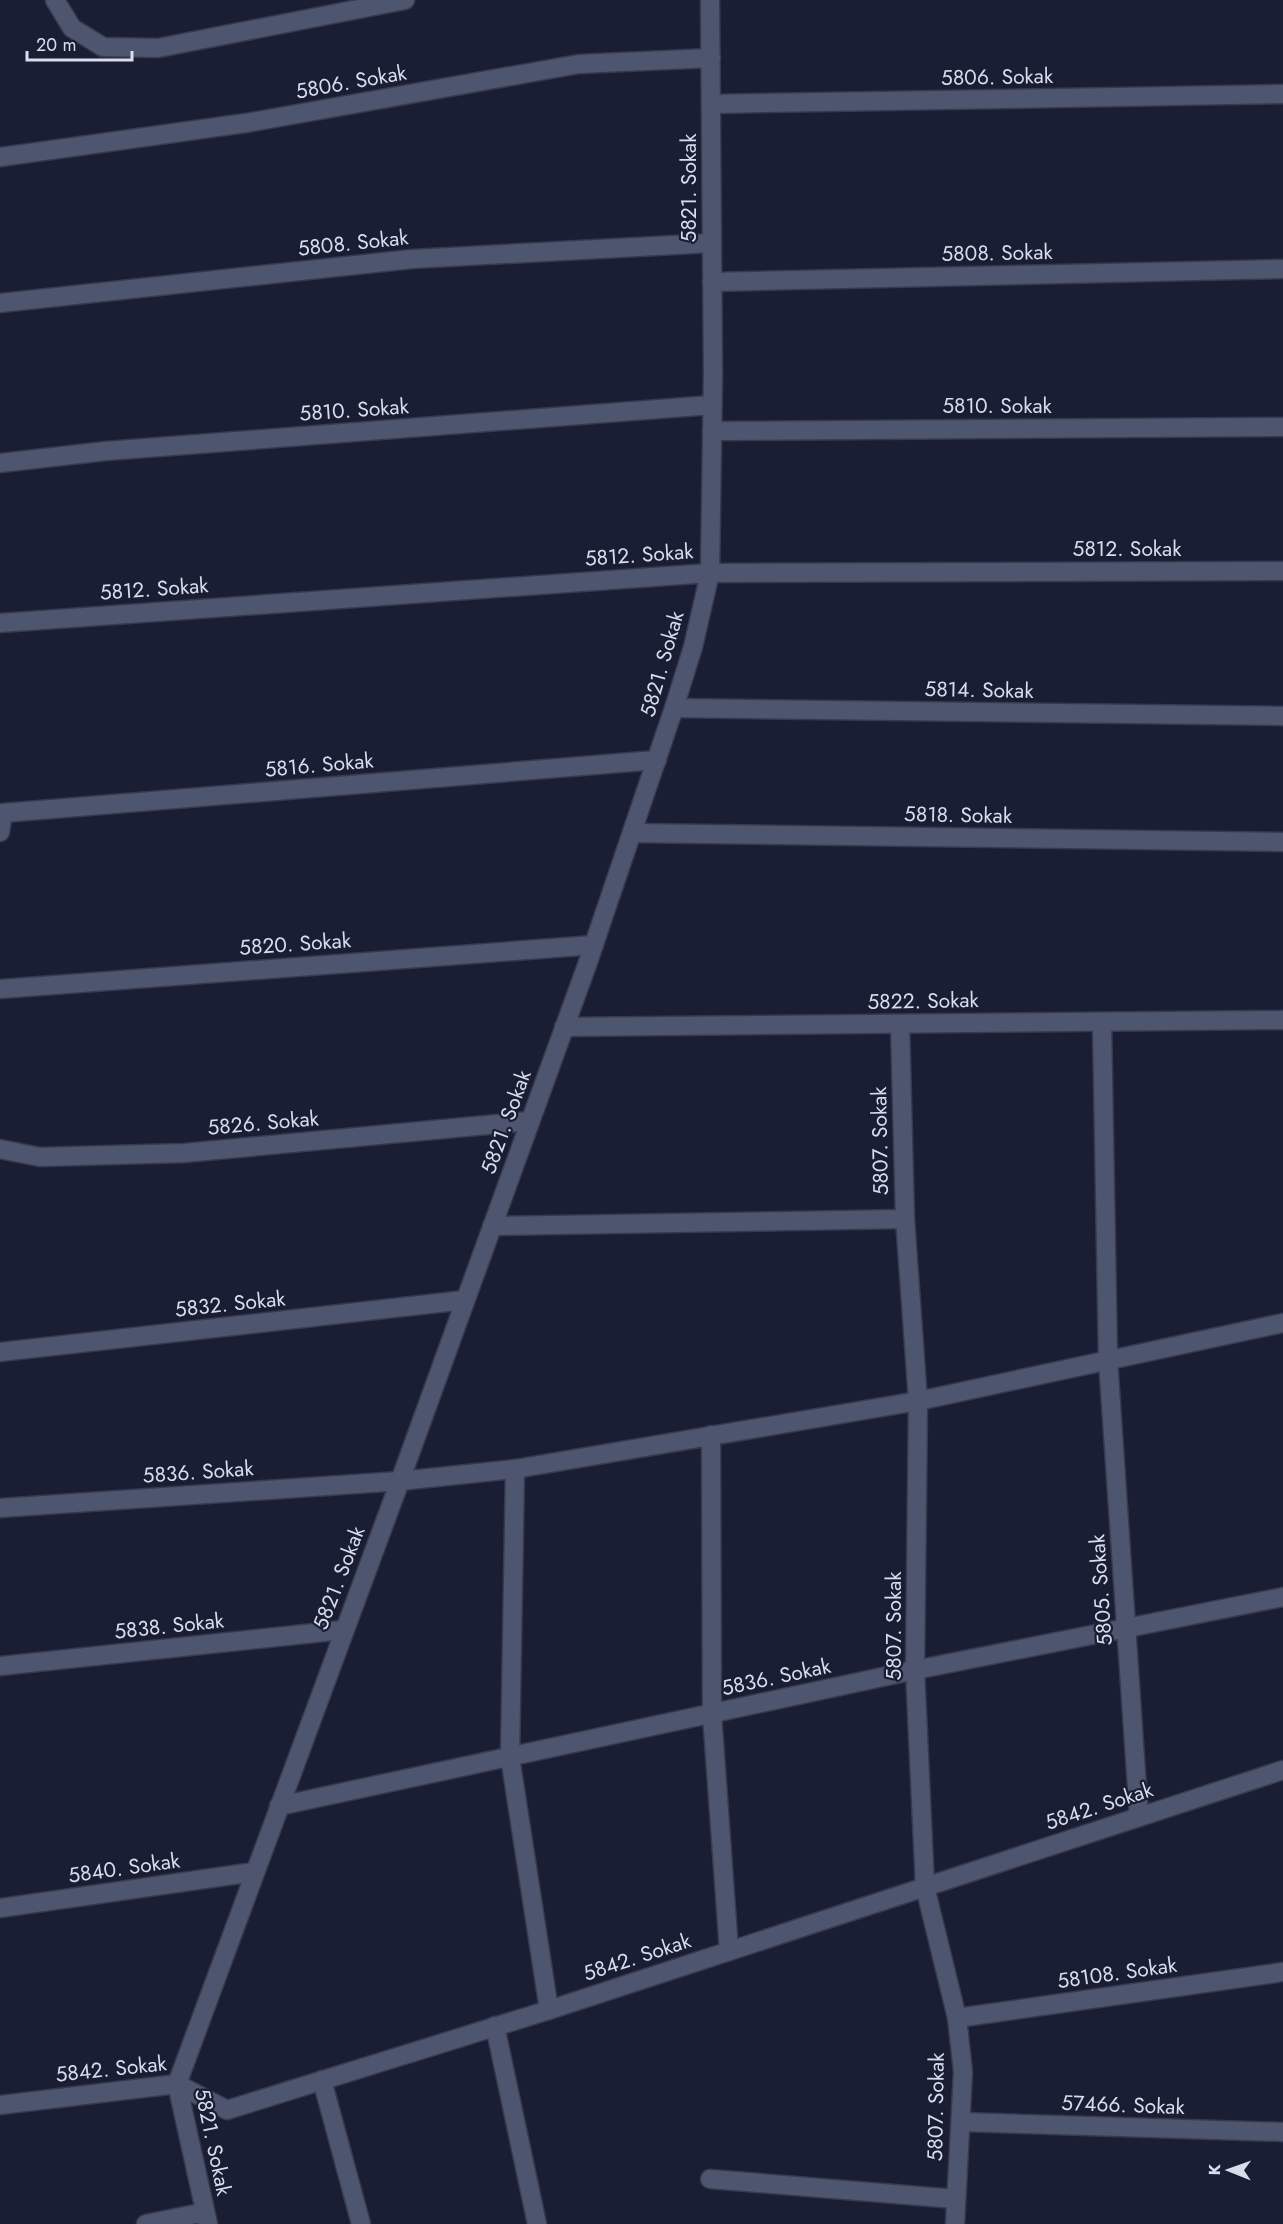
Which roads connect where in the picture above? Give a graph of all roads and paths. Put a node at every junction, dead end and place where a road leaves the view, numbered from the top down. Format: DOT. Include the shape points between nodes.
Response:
graph roads {
  1 [pos="55,0"];
  2 [pos="405,0"];
  3 [pos="710,0"];
  4 [pos="711,58"];
  5 [pos="1283,94"];
  6 [pos="711,104"];
  7 [pos="0,157"];
  8 [pos="712,243"];
  9 [pos="1283,269"];
  10 [pos="712,282"];
  11 [pos="0,303"];
  12 [pos="712,405"];
  13 [pos="1283,426"];
  14 [pos="712,431"];
  15 [pos="0,462"];
  16 [pos="1283,571"];
  17 [pos="710,573"];
  18 [pos="0,623"];
  19 [pos="674,708"];
  20 [pos="1283,716"];
  21 [pos="657,760"];
  22 [pos="0,832"];
  23 [pos="632,833"];
  24 [pos="1283,842"];
  25 [pos="594,945"];
  26 [pos="0,989"];
  27 [pos="1283,1020"];
  28 [pos="1102,1022"];
  29 [pos="900,1024"];
  30 [pos="564,1027"];
  31 [pos="530,1121"];
  32 [pos="0,1149"];
  33 [pos="905,1219"];
  34 [pos="492,1227"];
  35 [pos="465,1300"];
  36 [pos="1283,1323"];
  37 [pos="0,1352"];
  38 [pos="1108,1360"];
  39 [pos="918,1401"];
  40 [pos="711,1436"];
  41 [pos="515,1469"];
  42 [pos="400,1481"];
  43 [pos="0,1508"];
  44 [pos="1283,1597"];
  45 [pos="1126,1628"];
  46 [pos="343,1630"];
  47 [pos="0,1666"];
  48 [pos="915,1670"];
  49 [pos="712,1714"];
  50 [pos="510,1757"];
  51 [pos="1283,1770"];
  52 [pos="279,1806"];
  53 [pos="1139,1817"];
  54 [pos="254,1872"];
  55 [pos="925,1887"];
  56 [pos="0,1908"];
  57 [pos="729,1951"];
  58 [pos="1283,1972"];
  59 [pos="549,2010"];
  60 [pos="957,2018"];
  61 [pos="495,2026"];
  62 [pos="322,2080"];
  63 [pos="177,2084"];
  64 [pos="0,2104"];
  65 [pos="961,2122"];
  66 [pos="1283,2132"];
  67 [pos="710,2179"];
  68 [pos="956,2199"];
  69 [pos="207,2218"];
  70 [pos="146,2224"];
  71 [pos="361,2224"];
  72 [pos="537,2224"];
  73 [pos="955,2224"];
  1 -- 2 [label="street" via="72,27 103,47 159,48"];
  3 -- 4 [label="street, 5821. Sokak"];
  4 -- 6 [label="street, 5821. Sokak"];
  4 -- 7 [label="street, 5806. Sokak" via="579,64 246,123"];
  5 -- 6 [label="street, 5806. Sokak"];
  6 -- 8 [label="street, 5821. Sokak"];
  8 -- 10 [label="street, 5821. Sokak"];
  8 -- 11 [label="street, 5808. Sokak" via="412,259"];
  9 -- 10 [label="street, 5808. Sokak"];
  10 -- 12 [label="street, 5821. Sokak"];
  12 -- 14 [label="street, 5821. Sokak"];
  12 -- 15 [label="street, 5810. Sokak"];
  13 -- 14 [label="street, 5810. Sokak"];
  14 -- 17 [label="street, 5821. Sokak"];
  16 -- 17 [label="street, 5812. Sokak"];
  17 -- 18 [label="street, 5812. Sokak"];
  17 -- 19 [label="street, 5821. Sokak"];
  19 -- 20 [label="street, 5814. Sokak"];
  19 -- 21 [label="street, 5821. Sokak"];
  21 -- 22 [label="street, 5816. Sokak" via="3,813"];
  21 -- 23 [label="street, 5821. Sokak"];
  23 -- 24 [label="street, 5818. Sokak"];
  23 -- 25 [label="street, 5821. Sokak"];
  25 -- 26 [label="street, 5820. Sokak"];
  25 -- 30 [label="street, 5821. Sokak"];
  27 -- 28 [label="street, 5822. Sokak"];
  28 -- 29 [label="street, 5822. Sokak"];
  28 -- 38 [label="street, 5805. Sokak"];
  29 -- 30 [label="street, 5822. Sokak"];
  29 -- 33 [label="street, 5807. Sokak"];
  30 -- 31 [label="street, 5821. Sokak"];
  31 -- 32 [label="street, 5826. Sokak" via="184,1153 40,1157"];
  31 -- 34 [label="street, 5821. Sokak"];
  33 -- 34 [label="street"];
  33 -- 39 [label="street, 5807. Sokak"];
  34 -- 35 [label="street, 5821. Sokak"];
  35 -- 37 [label="street, 5832. Sokak"];
  35 -- 42 [label="street, 5821. Sokak"];
  36 -- 38 [label="street, 5836. Sokak"];
  38 -- 39 [label="street, 5836. Sokak"];
  38 -- 45 [label="street, 5805. Sokak"];
  39 -- 40 [label="street, 5836. Sokak"];
  39 -- 48 [label="street, 5807. Sokak"];
  40 -- 41 [label="street, 5836. Sokak"];
  40 -- 49 [label="street"];
  41 -- 42 [label="street, 5836. Sokak"];
  41 -- 50 [label="street"];
  42 -- 43 [label="street, 5836. Sokak"];
  42 -- 46 [label="street, 5821. Sokak"];
  44 -- 45 [label="street, 5836. Sokak"];
  45 -- 48 [label="street, 5836. Sokak"];
  45 -- 53 [label="street, 5805. Sokak"];
  46 -- 47 [label="street, 5838. Sokak"];
  46 -- 52 [label="street, 5821. Sokak"];
  48 -- 49 [label="street, 5836. Sokak"];
  48 -- 55 [label="street, 5807. Sokak"];
  49 -- 50 [label="street, 5836. Sokak"];
  49 -- 57 [label="street"];
  50 -- 52 [label="street, 5836. Sokak"];
  50 -- 59 [label="street"];
  51 -- 53 [label="street, 5842. Sokak"];
  52 -- 54 [label="street, 5821. Sokak"];
  53 -- 55 [label="street, 5842. Sokak"];
  54 -- 56 [label="street, 5840. Sokak"];
  54 -- 63 [label="street, 5821. Sokak"];
  55 -- 57 [label="street, 5842. Sokak"];
  55 -- 60 [label="street, 5807. Sokak"];
  57 -- 59 [label="street, 5842. Sokak"];
  58 -- 60 [label="street, 58108. Sokak"];
  59 -- 61 [label="street, 5842. Sokak"];
  60 -- 65 [label="street, 5807. Sokak" via="963,2072"];
  61 -- 62 [label="street, 5842. Sokak"];
  61 -- 72 [label="street"];
  62 -- 63 [label="street, 5842. Sokak" via="227,2109"];
  62 -- 71 [label="street"];
  63 -- 64 [label="street, 5842. Sokak"];
  63 -- 69 [label="street, 5821. Sokak"];
  65 -- 66 [label="street, 57466. Sokak"];
  65 -- 68 [label="street, 5807. Sokak"];
  67 -- 68 [label="street"];
  68 -- 73 [label="street, 5807. Sokak"];
  69 -- 70 [label="street"];
}
